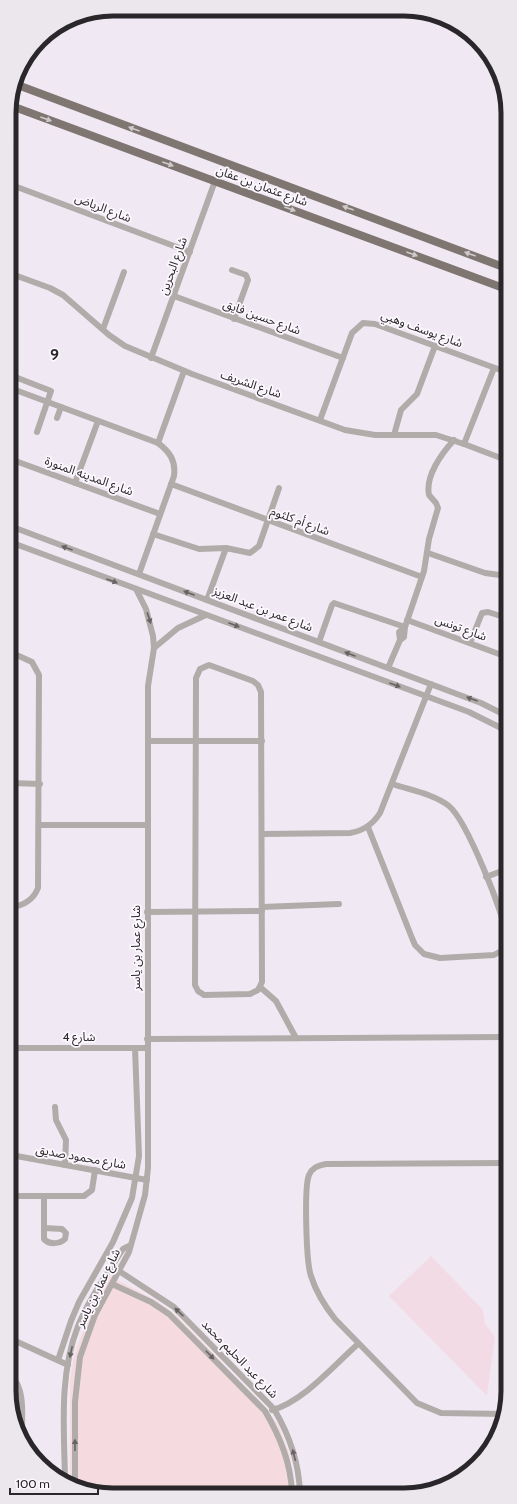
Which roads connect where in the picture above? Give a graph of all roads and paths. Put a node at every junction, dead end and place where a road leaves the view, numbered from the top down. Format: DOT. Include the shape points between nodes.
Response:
graph roads {
  1 [pos="20,86"];
  2 [pos="16,108"];
  3 [pos="215,181"];
  4 [pos="16,187"];
  5 [pos="190,252"];
  6 [pos="501,266"];
  7 [pos="232,270"];
  8 [pos="124,272"];
  9 [pos="16,276"];
  10 [pos="501,287"];
  11 [pos="174,296"];
  12 [pos="234,318"];
  13 [pos="103,329"];
  14 [pos="435,346"];
  15 [pos="151,358"];
  16 [pos="343,358"];
  17 [pos="494,368"];
  18 [pos="501,370"];
  19 [pos="184,371"];
  20 [pos="16,377"];
  21 [pos="16,390"];
  22 [pos="48,402"];
  23 [pos="61,407"];
  24 [pos="57,418"];
  25 [pos="320,420"];
  26 [pos="98,422"];
  27 [pos="37,432"];
  28 [pos="394,435"];
  29 [pos="454,440"];
  30 [pos="158,444"];
  31 [pos="464,444"];
  32 [pos="501,458"];
  33 [pos="16,461"];
  34 [pos="75,483"];
  35 [pos="171,484"];
  36 [pos="279,488"];
  37 [pos="160,514"];
  38 [pos="268,521"];
  39 [pos="16,528"];
  40 [pos="153,534"];
  41 [pos="16,544"];
  42 [pos="226,548"];
  43 [pos="428,554"];
  44 [pos="139,574"];
  45 [pos="501,575"];
  46 [pos="422,577"];
  47 [pos="136,589"];
  48 [pos="207,600"];
  49 [pos="206,615"];
  50 [pos="501,616"];
  51 [pos="407,620"];
  52 [pos="404,627"];
  53 [pos="319,642"];
  54 [pos="470,644"];
  55 [pos="154,648"];
  56 [pos="16,655"];
  57 [pos="501,655"];
  58 [pos="388,668"];
  59 [pos="431,684"];
  60 [pos="426,697"];
  61 [pos="501,713"];
  62 [pos="501,728"];
  63 [pos="148,741"];
  64 [pos="196,741"];
  65 [pos="262,741"];
  66 [pos="16,783"];
  67 [pos="40,784"];
  68 [pos="392,784"];
  69 [pos="40,825"];
  70 [pos="148,825"];
  71 [pos="368,827"];
  72 [pos="262,834"];
  73 [pos="501,871"];
  74 [pos="486,877"];
  75 [pos="339,904"];
  76 [pos="16,906"];
  77 [pos="262,909"];
  78 [pos="147,912"];
  79 [pos="195,912"];
  80 [pos="501,921"];
  81 [pos="501,951"];
  82 [pos="260,987"];
  83 [pos="501,1037"];
  84 [pos="296,1038"];
  85 [pos="147,1039"];
  86 [pos="16,1048"];
  87 [pos="135,1048"];
  88 [pos="147,1048"];
  89 [pos="55,1107"];
  90 [pos="16,1157"];
  91 [pos="501,1163"];
  92 [pos="65,1165"];
  93 [pos="95,1170"];
  94 [pos="137,1178"];
  95 [pos="147,1180"];
  96 [pos="16,1196"];
  97 [pos="44,1196"];
  98 [pos="44,1228"];
  99 [pos="129,1246"];
  100 [pos="119,1271"];
  101 [pos="112,1284"];
  102 [pos="164,1300"];
  103 [pos="160,1306"];
  104 [pos="85,1310"];
  105 [pos="95,1315"];
  106 [pos="16,1340"];
  107 [pos="358,1344"];
  108 [pos="58,1360"];
  109 [pos="68,1365"];
  110 [pos="16,1380"];
  111 [pos="274,1409"];
  112 [pos="265,1411"];
  113 [pos="498,1414"];
  114 [pos="22,1425"];
  115 [pos="65,1476"];
  116 [pos="75,1480"];
  117 [pos="291,1488"];
  118 [pos="299,1488"];
  6 -- 1 [label="main road, شارع عثمان بن عفان, one-way"];
  2 -- 3 [label="main road, شارع عثمان بن عفان, one-way"];
  3 -- 5 [label="street, شارع البحرين"];
  3 -- 10 [label="main road, شارع عثمان بن عفان, one-way"];
  4 -- 5 [label="street, شارع الرياض"];
  5 -- 11 [label="street, شارع البحرين"];
  7 -- 12 [label="street" via="246,275 248,280"];
  8 -- 13 [label="street"];
  9 -- 13 [label="street, شارع الشريف" via="63,295"];
  11 -- 12 [label="street, شارع حسين فايق"];
  11 -- 15 [label="street, شارع البحرين"];
  12 -- 16 [label="street, شارع حسين فايق"];
  13 -- 15 [label="street, شارع الشريف" via="125,346"];
  14 -- 16 [label="street, شارع يوسف وهبي" via="367,322 352,332"];
  14 -- 17 [label="street, شارع يوسف وهبي"];
  14 -- 28 [label="street" via="417,394 401,410"];
  15 -- 19 [label="street, شارع الشريف"];
  16 -- 25 [label="street, شارع يوسف وهبي"];
  17 -- 18 [label="street, شارع يوسف وهبي"];
  17 -- 31 [label="street"];
  19 -- 25 [label="street, شارع الشريف"];
  19 -- 30 [label="street"];
  20 -- 22 [label="street" via="50,390"];
  21 -- 22 [label="street"];
  22 -- 23 [label="street"];
  22 -- 27 [label="street"];
  23 -- 24 [label="street"];
  23 -- 26 [label="street"];
  25 -- 28 [label="street, شارع الشريف" via="353,432"];
  26 -- 30 [label="street"];
  26 -- 34 [label="street"];
  28 -- 29 [label="street, شارع الشريف" via="429,434"];
  29 -- 31 [label="street, شارع الشريف"];
  29 -- 43 [label="street" via="438,461 430,483 429,495 438,508 429,539"];
  30 -- 35 [label="street" via="167,450 174,461"];
  31 -- 32 [label="street, شارع الشريف"];
  33 -- 34 [label="street, شارع المدينه المنورة"];
  34 -- 37 [label="street, شارع المدينه المنورة"];
  35 -- 37 [label="street"];
  35 -- 38 [label="street, شارع أم كلثوم"];
  36 -- 38 [label="street"];
  37 -- 40 [label="street"];
  38 -- 42 [label="street" via="259,546 254,552 246,553"];
  38 -- 46 [label="street, شارع أم كلثوم"];
  44 -- 39 [label="street, شارع عمر بن عبد العزيز, one-way"];
  40 -- 42 [label="street" via="195,548"];
  40 -- 44 [label="street"];
  41 -- 47 [label="street, شارع عمر بن عبد العزيز, one-way"];
  42 -- 48 [label="street"];
  43 -- 45 [label="street" via="485,573"];
  43 -- 46 [label="street"];
  48 -- 44 [label="street, شارع عمر بن عبد العزيز, one-way"];
  46 -- 51 [label="street"];
  47 -- 49 [label="street, شارع عمر بن عبد العزيز"];
  47 -- 55 [label="street, شارع عمار بن ياسر, one-way" via="148,616"];
  48 -- 53 [label="street, شارع عمر بن عبد العزيز"];
  49 -- 55 [label="street" via="178,628"];
  49 -- 60 [label="street, شارع عمر بن عبد العزيز, one-way"];
  50 -- 54 [label="street" via="482,613"];
  51 -- 52 [label="street"];
  51 -- 54 [label="street, شارع تونس"];
  52 -- 53 [label="street" via="334,603"];
  52 -- 58 [label="street" via="399,632 400,640"];
  58 -- 53 [label="street, شارع عمر بن عبد العزيز, one-way"];
  54 -- 57 [label="street, شارع تونس"];
  55 -- 63 [label="street, شارع عمار بن ياسر" via="148,677"];
  56 -- 67 [label="street" via="32,662 39,675"];
  58 -- 59 [label="street, شارع عمر بن عبد العزيز"];
  59 -- 60 [label="street"];
  61 -- 59 [label="street, شارع عمر بن عبد العزيز, one-way"];
  60 -- 62 [label="street, شارع عمر بن عبد العزيز"];
  60 -- 68 [label="street"];
  63 -- 64 [label="street"];
  63 -- 70 [label="street, شارع عمار بن ياسر"];
  64 -- 65 [label="street"];
  64 -- 65 [label="street" via="197,675 203,667 209,665 258,685 262,692"];
  64 -- 79 [label="street"];
  65 -- 72 [label="street"];
  66 -- 67 [label="street"];
  67 -- 69 [label="street"];
  68 -- 71 [label="street" via="380,813"];
  68 -- 74 [label="street" via="436,798 452,809 466,829"];
  69 -- 70 [label="street"];
  69 -- 76 [label="street" via="38,888 35,896 28,902"];
  70 -- 78 [label="street, شارع عمار بن ياسر"];
  71 -- 72 [label="street" via="350,833"];
  71 -- 81 [label="street" via="412,938 421,951 436,958 492,955"];
  72 -- 77 [label="street"];
  73 -- 74 [label="street"];
  74 -- 80 [label="street"];
  75 -- 77 [label="street"];
  77 -- 79 [label="street"];
  77 -- 82 [label="street"];
  78 -- 79 [label="street"];
  78 -- 85 [label="street, شارع عمار بن ياسر"];
  79 -- 82 [label="street" via="195,985 198,991 207,995 247,995 256,992"];
  82 -- 84 [label="street" via="276,1000"];
  83 -- 84 [label="street"];
  84 -- 85 [label="street"];
  85 -- 88 [label="street, شارع عمار بن ياسر"];
  86 -- 87 [label="street, شارع 4"];
  87 -- 88 [label="street, شارع 4"];
  87 -- 94 [label="street" via="139,1156"];
  88 -- 95 [label="street, شارع عمار بن ياسر"];
  89 -- 92 [label="street" via="56,1120 66,1140"];
  90 -- 92 [label="street, شارع محمود صديق"];
  91 -- 107 [label="street" via="338,1164 319,1165 313,1169 307,1183 307,1259 310,1274 324,1305"];
  92 -- 93 [label="street, شارع محمود صديق"];
  93 -- 94 [label="street, شارع محمود صديق"];
  93 -- 97 [label="street" via="92,1190 84,1196"];
  94 -- 95 [label="street, شارع محمود صديق"];
  94 -- 108 [label="street" via="127,1213 114,1242 79,1302"];
  95 -- 99 [label="street, شارع عمار بن ياسر" via="142,1206"];
  96 -- 97 [label="street"];
  97 -- 98 [label="street"];
  99 -- 100 [label="street, شارع عمار بن ياسر" via="129,1252"];
  99 -- 104 [label="street, شارع عمار بن ياسر" via="123,1249"];
  100 -- 101 [label="street, شارع عمار بن ياسر"];
  100 -- 102 [label="street, شارع عبد الحليم محمد"];
  101 -- 103 [label="street, شارع عبد الحليم محمد"];
  101 -- 105 [label="street, شارع عمار بن ياسر"];
  102 -- 103 [label="street"];
  111 -- 102 [label="street, شارع عبد الحليم محمد, one-way" via="183,1315"];
  103 -- 112 [label="street, شارع عبد الحليم محمد, one-way"];
  104 -- 105 [label="street"];
  104 -- 109 [label="street, شارع عمار بن ياسر, one-way"];
  116 -- 105 [label="street, شارع عمار بن ياسر, one-way" via="76,1380 84,1343"];
  106 -- 108 [label="street"];
  107 -- 111 [label="street" via="298,1398"];
  107 -- 113 [label="street" via="408,1395 429,1409 453,1414"];
  108 -- 109 [label="street"];
  109 -- 115 [label="street, شارع عمار بن ياسر" via="65,1384"];
  110 -- 114 [label="street" via="21,1391"];
  111 -- 112 [label="street"];
  118 -- 111 [label="street, شارع عبد الحليم محمد, one-way" via="294,1450"];
  112 -- 117 [label="street, شارع عبد الحليم محمد" via="284,1449"];
}
